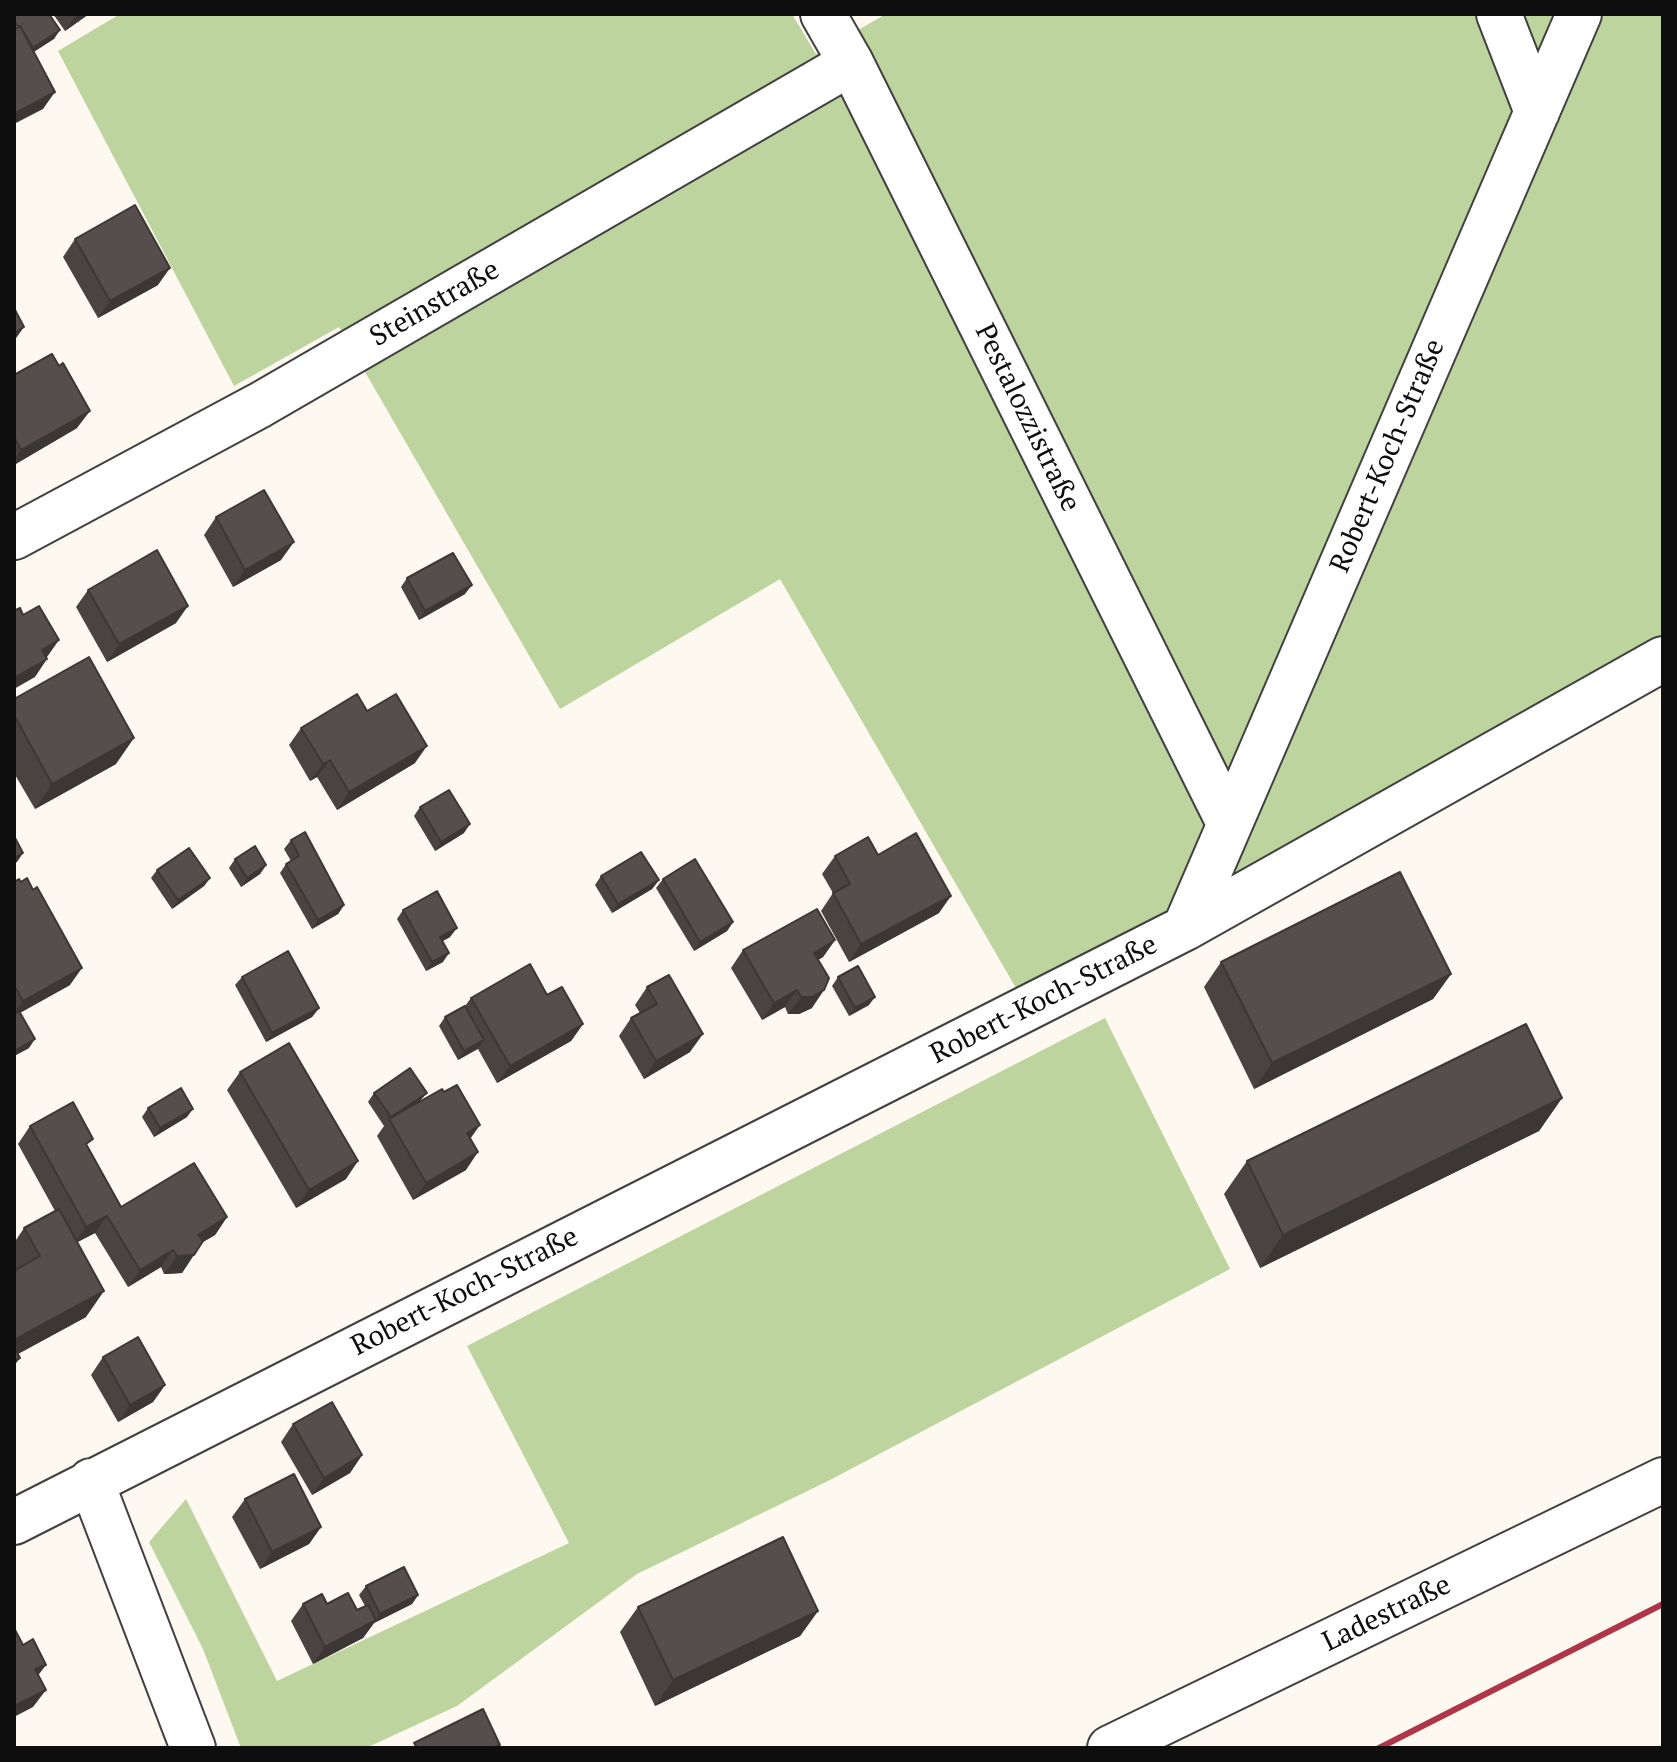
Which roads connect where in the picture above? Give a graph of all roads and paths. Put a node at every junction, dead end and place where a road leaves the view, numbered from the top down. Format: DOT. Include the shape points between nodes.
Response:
graph roads {
  1 [pos="823,14"];
  2 [pos="1499,14"];
  3 [pos="1579,14"];
  4 [pos="851,63"];
  5 [pos="1537,112"];
  6 [pos="14,537"];
  7 [pos="1663,659"];
  8 [pos="1229,823"];
  9 [pos="1185,928"];
  10 [pos="1663,1480"];
  11 [pos="91,1481"];
  12 [pos="14,1522"];
  13 [pos="193,1748"];
  14 [pos="1110,1748"];
  1 -- 4 [label="street, Pestalozzistraße"];
  2 -- 5 [label="street"];
  3 -- 5 [label="street, Robert-Koch-Straße"];
  4 -- 6 [label="street, Steinstraße" via="260,405"];
  4 -- 8 [label="street, Pestalozzistraße"];
  5 -- 8 [label="street, Robert-Koch-Straße"];
  7 -- 9 [label="street"];
  8 -- 9 [label="street, Robert-Koch-Straße"];
  9 -- 11 [label="street, Robert-Koch-Straße"];
  10 -- 14 [label="street, Ladestraße"];
  11 -- 12 [label="street, Robert-Koch-Straße"];
  11 -- 13 [label="street"];
}
